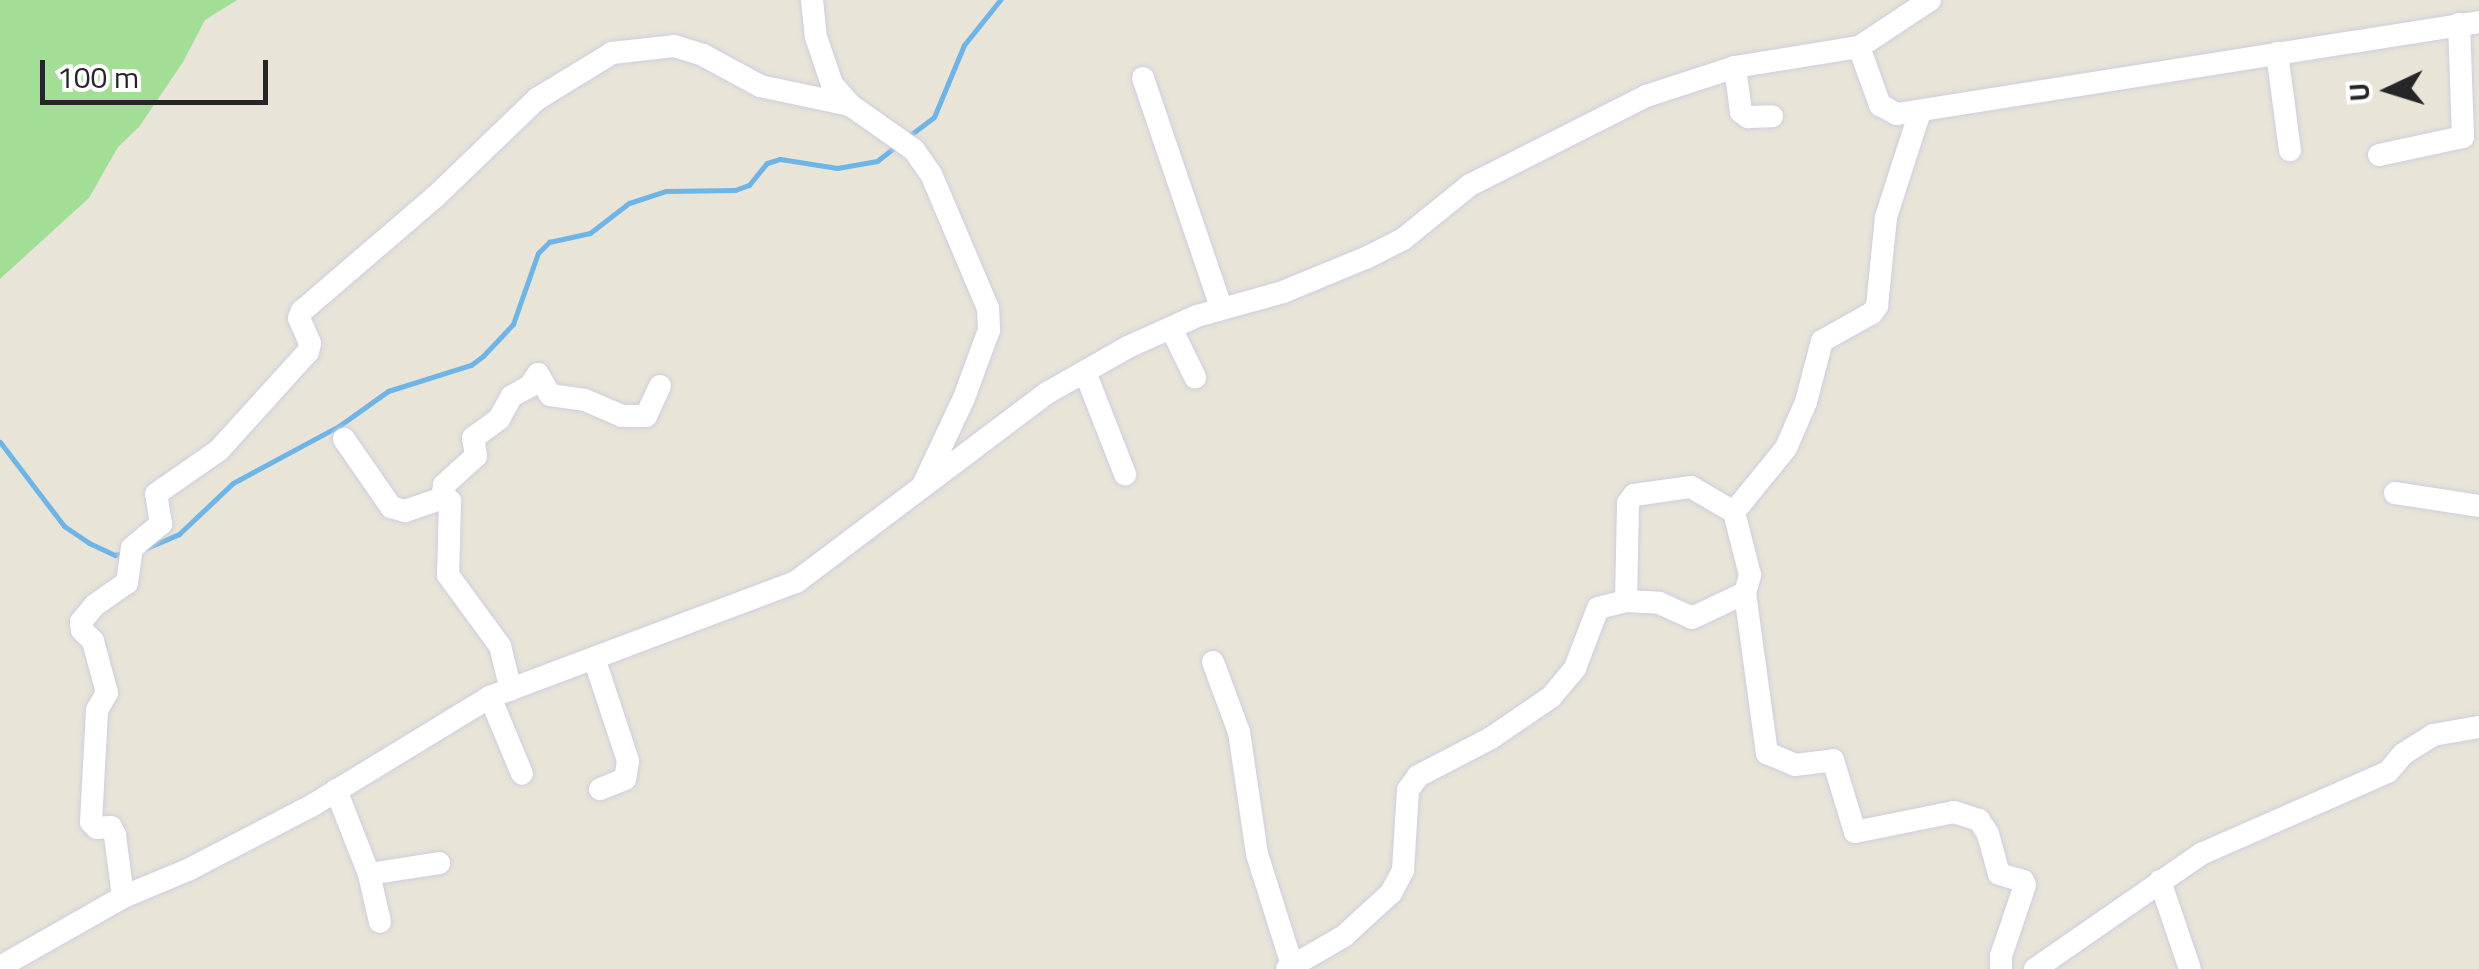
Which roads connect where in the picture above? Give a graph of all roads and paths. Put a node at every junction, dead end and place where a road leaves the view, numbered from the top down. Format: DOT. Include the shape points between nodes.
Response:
graph roads {
  1 [pos="812,0"];
  2 [pos="1930,0"];
  3 [pos="2469,23"];
  4 [pos="1858,47"];
  5 [pos="2277,53"];
  6 [pos="1735,67"];
  7 [pos="1142,78"];
  8 [pos="850,105"];
  9 [pos="1920,112"];
  10 [pos="1772,116"];
  11 [pos="2290,150"];
  12 [pos="2379,155"];
  13 [pos="1221,307"];
  14 [pos="1171,328"];
  15 [pos="1085,372"];
  16 [pos="1195,377"];
  17 [pos="660,386"];
  18 [pos="344,439"];
  19 [pos="1125,474"];
  20 [pos="921,488"];
  21 [pos="2395,493"];
  22 [pos="442,498"];
  23 [pos="2479,506"];
  24 [pos="1734,512"];
  25 [pos="1745,593"];
  26 [pos="1626,602"];
  27 [pos="594,658"];
  28 [pos="1214,662"];
  29 [pos="500,693"];
  30 [pos="2479,727"];
  31 [pos="522,774"];
  32 [pos="600,789"];
  33 [pos="336,790"];
  34 [pos="439,863"];
  35 [pos="369,874"];
  36 [pos="2160,881"];
  37 [pos="123,897"];
  38 [pos="380,922"];
  39 [pos="0,967"];
  40 [pos="1290,967"];
  41 [pos="2001,969"];
  42 [pos="2035,969"];
  43 [pos="2190,969"];
  1 -- 8 [label="street" via="821,57"];
  2 -- 4 [label="street"];
  3 -- 5 [label="street"];
  3 -- 12 [label="street" via="2462,137"];
  4 -- 6 [label="street"];
  4 -- 9 [label="street" via="1880,105 1897,114"];
  5 -- 9 [label="street"];
  5 -- 11 [label="street"];
  6 -- 10 [label="street" via="1741,112"];
  6 -- 13 [label="street" via="1646,96 1534,150 1470,184 1402,240 1368,258 1283,292"];
  7 -- 13 [label="street"];
  8 -- 20 [label="street" via="914,150 931,174 988,308 989,330 964,398"];
  8 -- 37 [label="street" via="760,86 674,46 628,48 586,65 536,99 302,311 308,352 219,450 160,489 160,526 132,558 126,583 94,605 80,627 93,641 107,693 97,710 90,822 116,835"];
  9 -- 24 [label="street" via="1886,217 1877,306 1822,341 1786,448"];
  13 -- 14 [label="street"];
  14 -- 15 [label="street"];
  14 -- 16 [label="street"];
  15 -- 19 [label="street"];
  15 -- 20 [label="street"];
  17 -- 22 [label="street" via="646,416 622,416 550,394 538,374 473,438 476,456 444,485"];
  18 -- 22 [label="street" via="391,508 405,511"];
  20 -- 27 [label="street" via="796,582"];
  21 -- 23 [label="street"];
  22 -- 29 [label="street" via="451,504 448,574 500,646"];
  24 -- 25 [label="street" via="1750,575"];
  24 -- 26 [label="street" via="1691,487 1634,495 1628,503"];
  25 -- 26 [label="street" via="1692,618 1670,606"];
  25 -- 41 [label="street" via="1769,756 1795,766 1833,760 1855,832 1954,812 1979,820 1999,874 2025,886"];
  26 -- 40 [label="street" via="1598,608 1576,668 1550,697 1482,744 1418,776 1404,808 1399,883 1344,936"];
  27 -- 29 [label="street"];
  27 -- 32 [label="street" via="628,761 625,779"];
  28 -- 40 [label="street" via="1239,732 1257,854"];
  29 -- 31 [label="street"];
  29 -- 33 [label="street"];
  30 -- 36 [label="street" via="2432,736 2388,772 2201,854"];
  33 -- 35 [label="street"];
  33 -- 37 [label="street"];
  34 -- 35 [label="street"];
  35 -- 38 [label="street"];
  36 -- 42 [label="street"];
  36 -- 43 [label="street"];
  37 -- 39 [label="street"];
}
